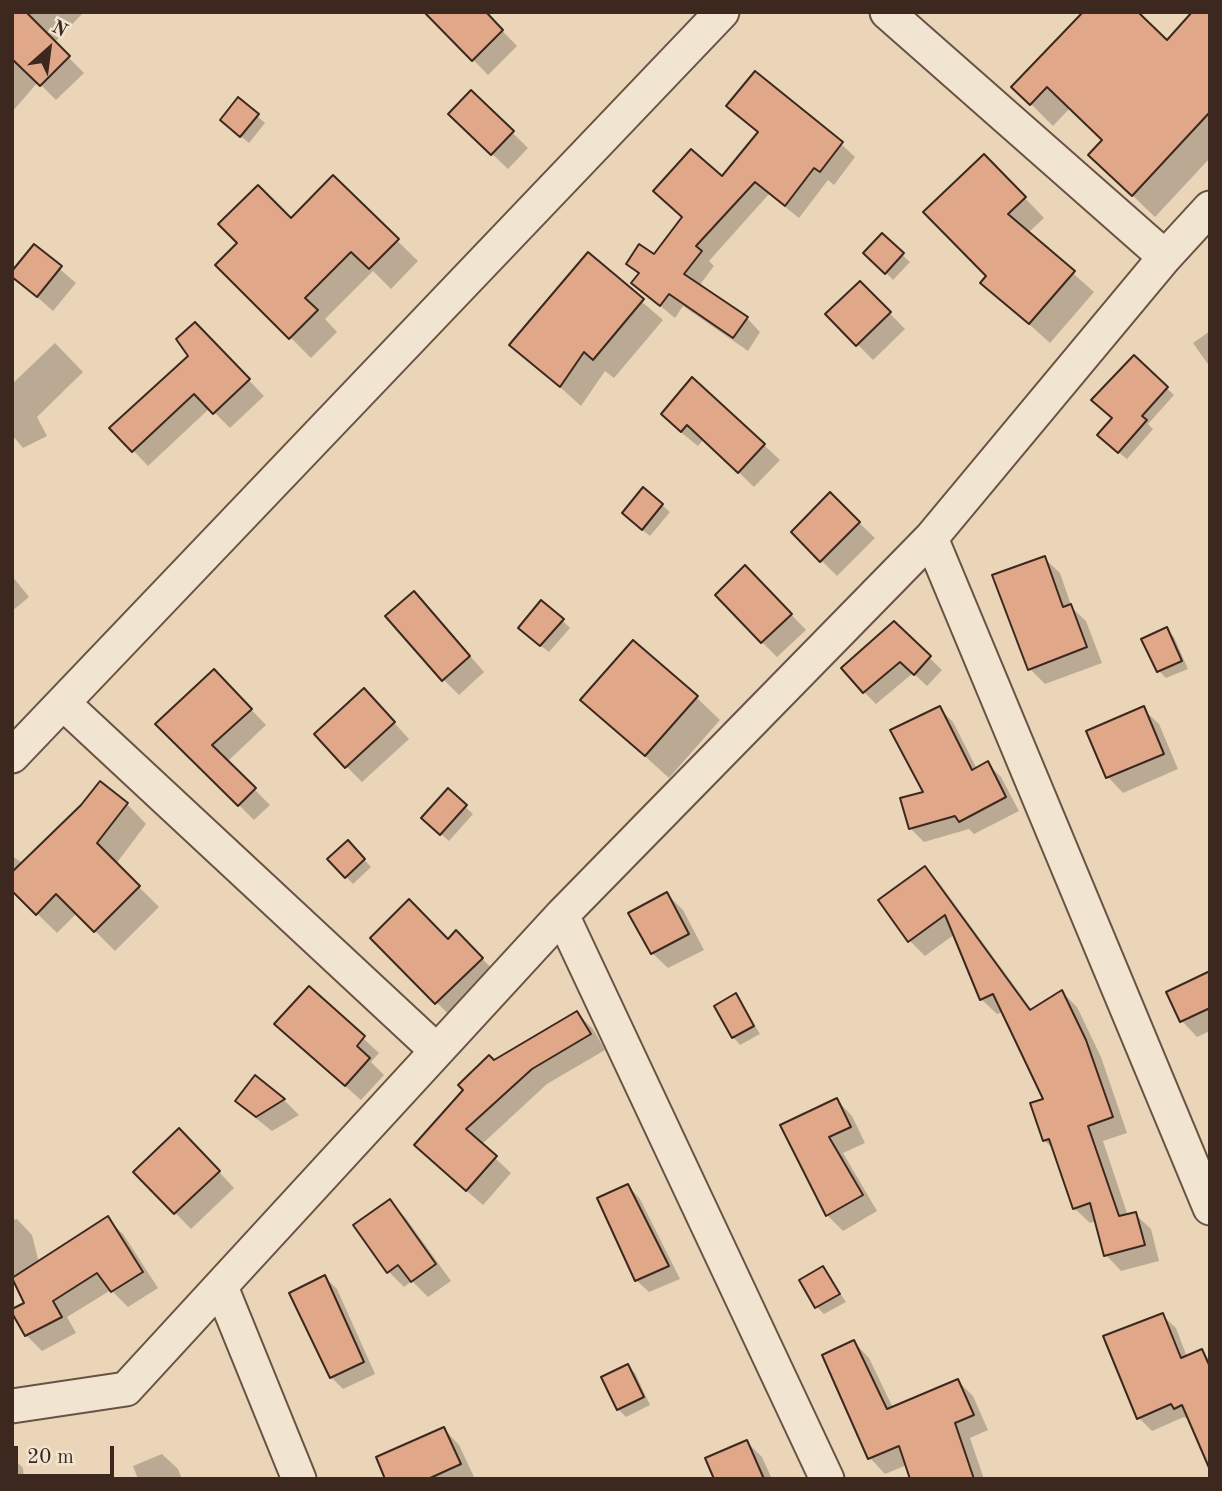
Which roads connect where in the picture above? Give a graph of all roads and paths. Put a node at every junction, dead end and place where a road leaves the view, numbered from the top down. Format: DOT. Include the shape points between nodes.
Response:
graph roads {
  1 [pos="722,12"];
  2 [pos="887,12"];
  3 [pos="1210,208"];
  4 [pos="1165,257"];
  5 [pos="931,538"];
  6 [pos="63,703"];
  7 [pos="12,756"];
  8 [pos="562,915"];
  9 [pos="437,1051"];
  10 [pos="1210,1208"];
  11 [pos="221,1287"];
  12 [pos="12,1406"];
  13 [pos="299,1479"];
  14 [pos="827,1479"];
  1 -- 6 [label="street"];
  2 -- 4 [label="street"];
  3 -- 4 [label="street"];
  4 -- 5 [label="street"];
  5 -- 8 [label="street"];
  5 -- 10 [label="street"];
  6 -- 7 [label="street"];
  6 -- 9 [label="street"];
  8 -- 9 [label="street"];
  8 -- 14 [label="street"];
  9 -- 11 [label="street"];
  11 -- 12 [label="street" via="126,1389"];
  11 -- 13 [label="street"];
}
